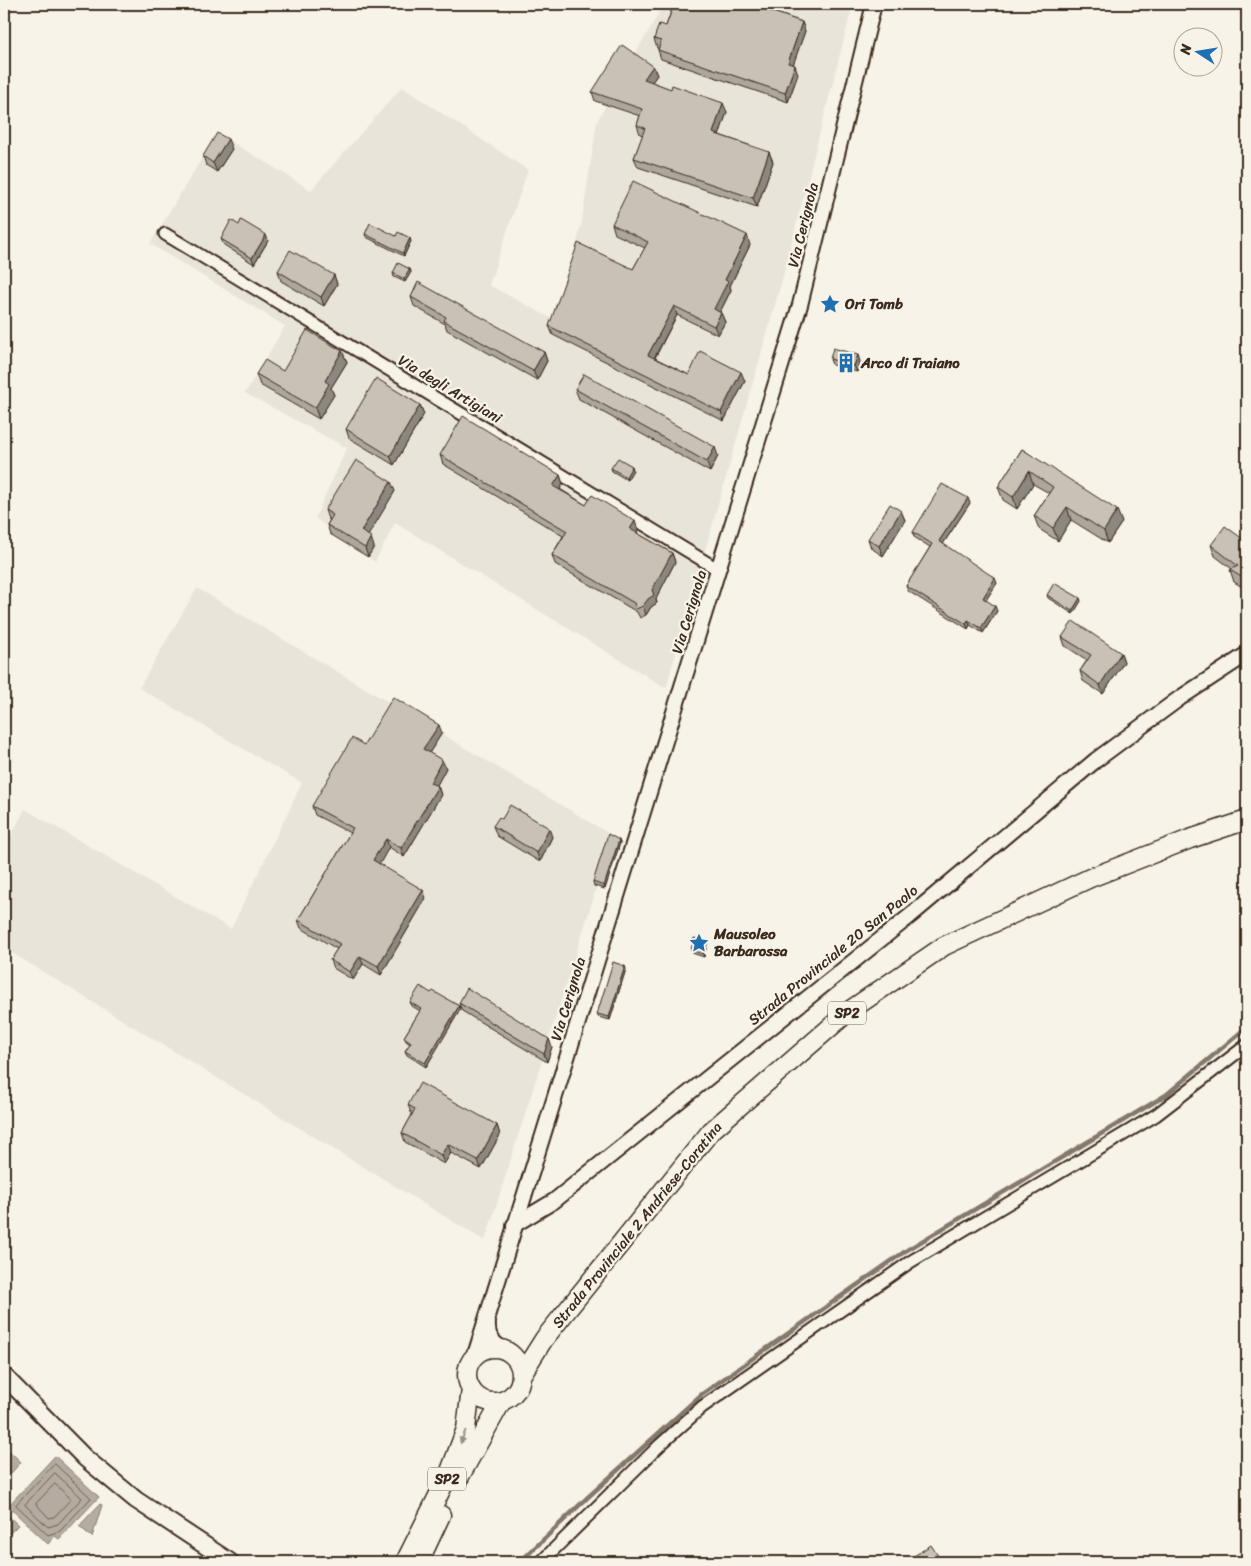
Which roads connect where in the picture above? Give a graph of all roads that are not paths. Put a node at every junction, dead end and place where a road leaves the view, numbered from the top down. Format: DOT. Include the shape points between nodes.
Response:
graph roads {
  1 [pos="874,4"];
  2 [pos="165,234"];
  3 [pos="719,570"];
  4 [pos="1247,654"];
  5 [pos="1247,820"];
  6 [pos="1247,1045"];
  7 [pos="514,1225"];
  8 [pos="488,1315"];
  9 [pos="544,1339"];
  10 [pos="505,1350"];
  11 [pos="475,1355"];
  12 [pos="522,1374"];
  13 [pos="4,1376"];
  14 [pos="471,1389"];
  15 [pos="502,1401"];
  16 [pos="230,1562"];
  17 [pos="405,1562"];
  18 [pos="419,1562"];
  19 [pos="541,1562"];
  1 -- 3 [label="street, Via Cerignola" via="800,305"];
  2 -- 3 [label="street, Via degli Artigiani"];
  3 -- 7 [label="street, Via Cerignola"];
  4 -- 7 [label="street, Strada Provinciale 20 San Paolo" via="1122,740 917,910 554,1201"];
  5 -- 9 [label="main road, Strada Provinciale 2 Andriese-Coratina / SP2" via="1090,878 944,946 849,1011 711,1131"];
  6 -- 19 [label="street" via="1156,1115 910,1262 702,1407"];
  7 -- 8 [label="street"];
  8 -- 10 [label="street" via="487,1332 492,1341"];
  8 -- 11 [label="street"];
  9 -- 10 [label="main road, Strada Provinciale 2 Andriese-Coratina"];
  9 -- 12 [label="main road, Strada Provinciale 2 Andriese-Coratina / SP2"];
  10 -- 11 [label="main road, Strada Provinciale 2 Andriese-Coratina" via="492,1347"];
  10 -- 12 [label="main road" via="518,1361"];
  11 -- 14 [label="main road, SP2" via="467,1371"];
  12 -- 15 [label="main road, Strada Provinciale 2 Andriese-Coratina / SP2" via="517,1391"];
  13 -- 16 [label="main road" via="84,1458 136,1500"];
  14 -- 15 [label="main road" via="484,1401"];
  14 -- 17 [label="main road, SP2, one-way" via="466,1429 449,1474"];
  15 -- 18 [label="main road, Strada Provinciale 2 Andriese-Coratina / SP2" via="467,1460"];
}
